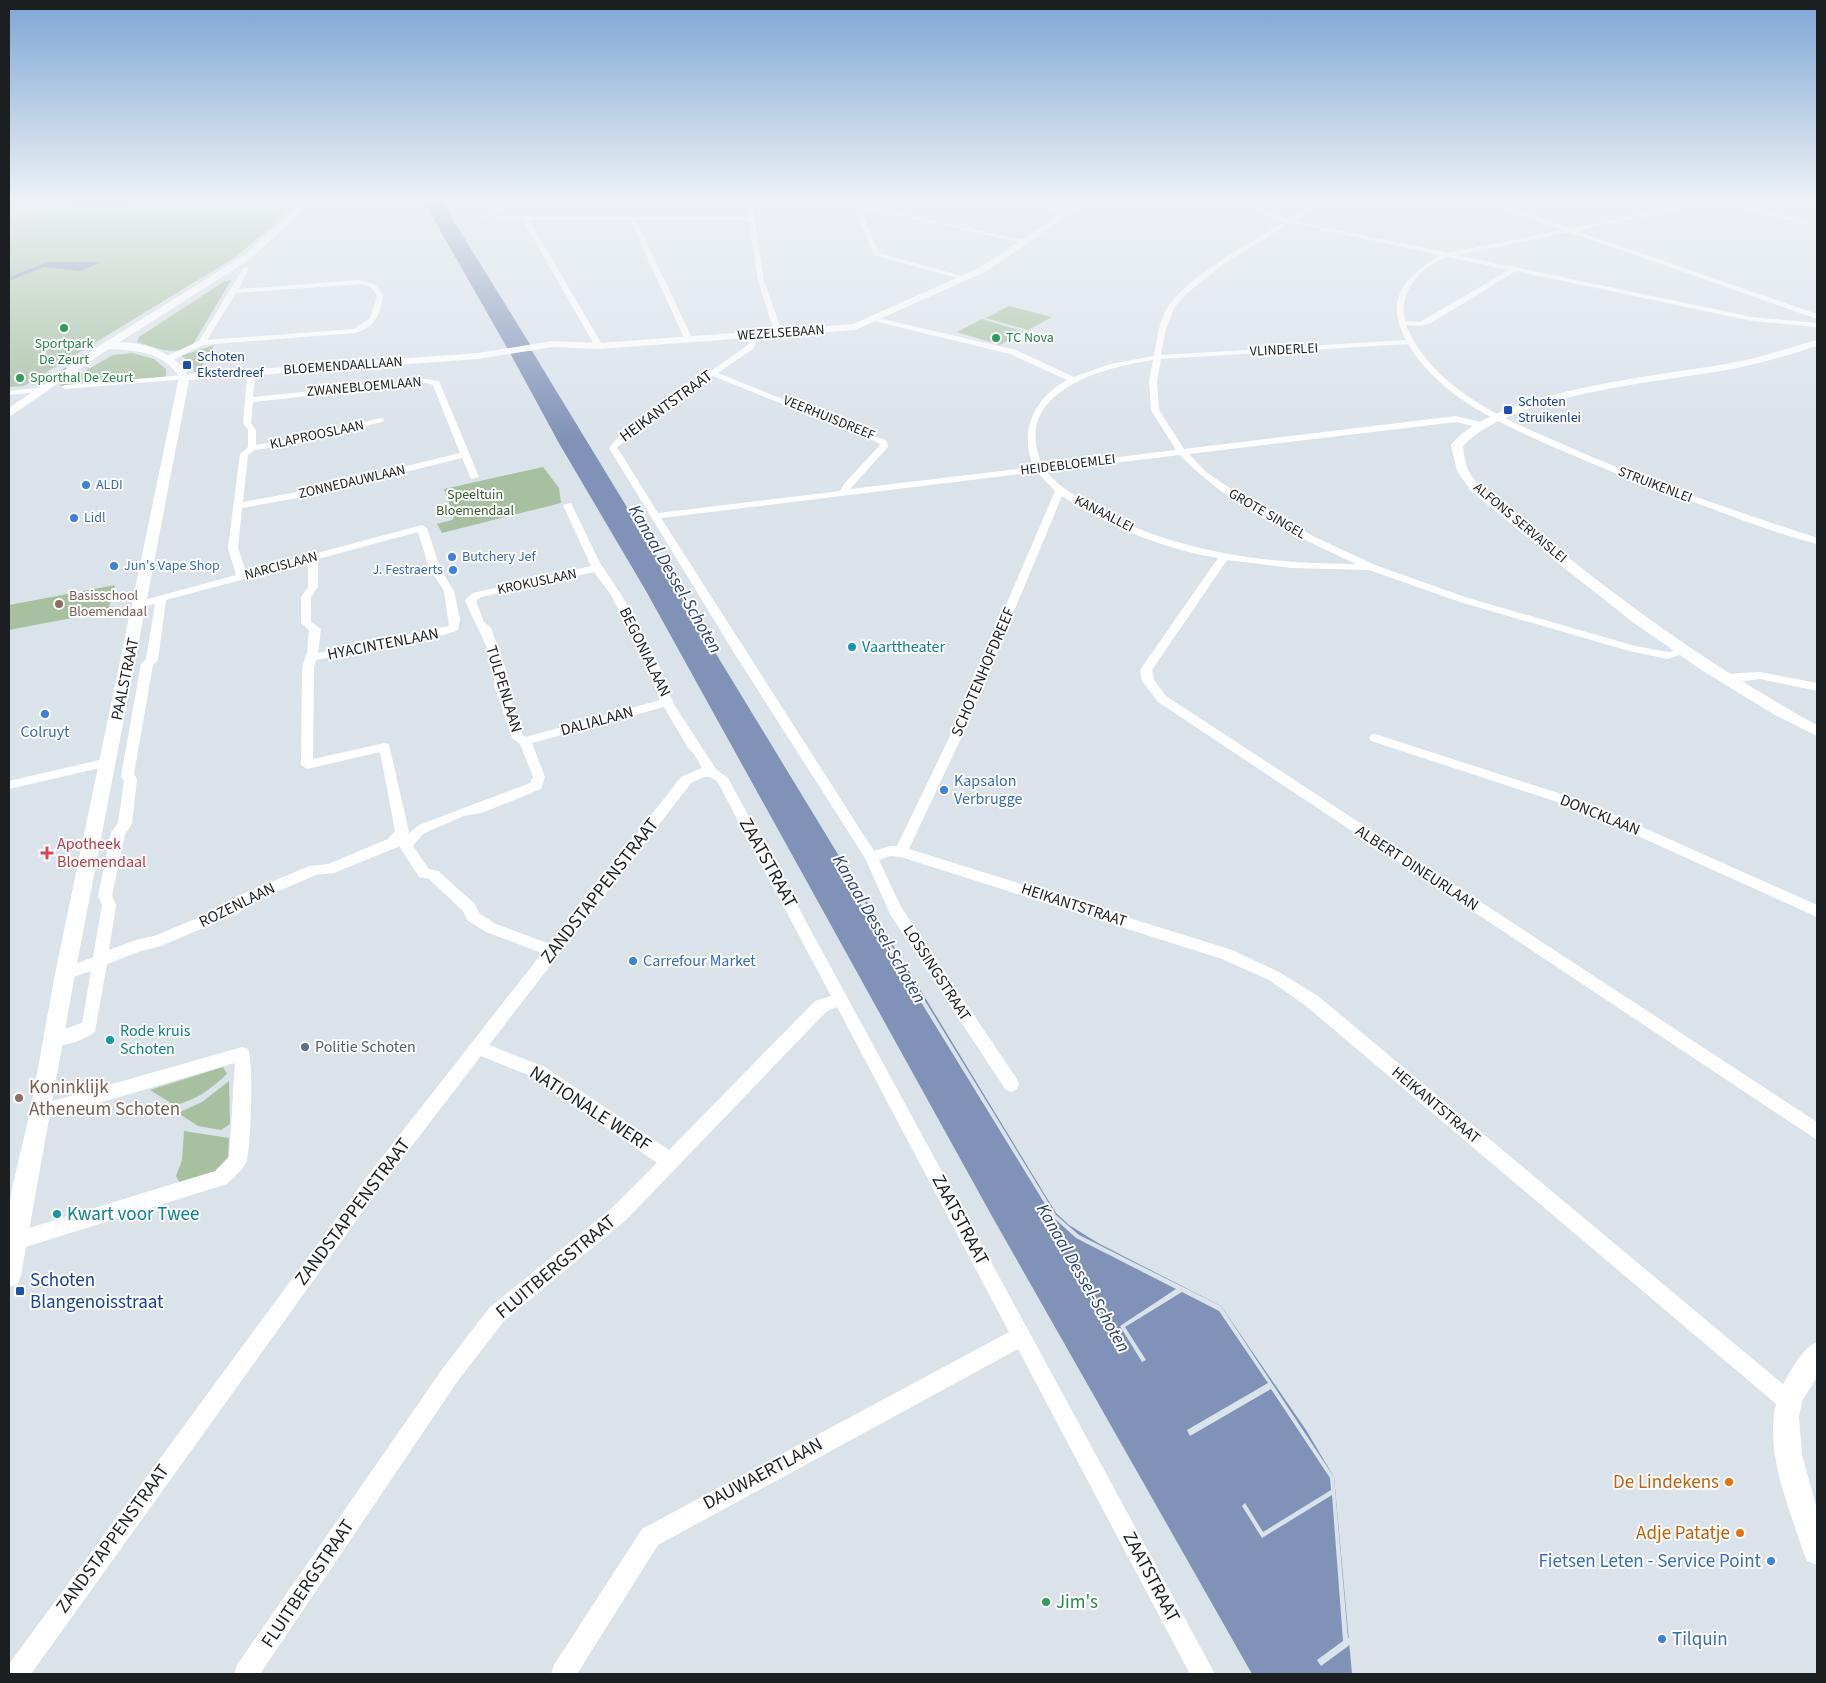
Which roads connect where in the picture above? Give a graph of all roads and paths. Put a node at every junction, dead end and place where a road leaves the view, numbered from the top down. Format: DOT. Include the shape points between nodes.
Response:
graph roads {
  1 [pos="211,281"];
  2 [pos="239,281"];
  3 [pos="561,281"];
  4 [pos="661,281"];
  5 [pos="761,281"];
  6 [pos="958,281"];
  7 [pos="1200,281"];
  8 [pos="1409,281"];
  9 [pos="1496,281"];
  10 [pos="1570,281"];
  11 [pos="1715,281"];
  12 [pos="234,291"];
  13 [pos="1817,316"];
  14 [pos="877,318"];
  15 [pos="1401,323"];
  16 [pos="1817,325"];
  17 [pos="779,334"];
  18 [pos="754,335"];
  19 [pos="689,340"];
  20 [pos="1410,342"];
  21 [pos="202,343"];
  22 [pos="1817,343"];
  23 [pos="111,346"];
  24 [pos="599,346"];
  25 [pos="535,347"];
  26 [pos="170,358"];
  27 [pos="1157,358"];
  28 [pos="712,374"];
  29 [pos="184,377"];
  30 [pos="251,378"];
  31 [pos="1072,380"];
  32 [pos="65,387"];
  33 [pos="44,389"];
  34 [pos="9,393"];
  35 [pos="250,400"];
  36 [pos="9,412"];
  37 [pos="1497,418"];
  38 [pos="381,421"];
  39 [pos="1482,425"];
  40 [pos="252,448"];
  41 [pos="1181,451"];
  42 [pos="464,455"];
  43 [pos="1037,468"];
  44 [pos="474,477"];
  45 [pos="1060,490"];
  46 [pos="845,491"];
  47 [pos="568,505"];
  48 [pos="239,506"];
  49 [pos="654,516"];
  50 [pos="422,528"];
  51 [pos="1817,541"];
  52 [pos="1225,556"];
  53 [pos="314,558"];
  54 [pos="1371,567"];
  55 [pos="598,568"];
  56 [pos="242,576"];
  57 [pos="477,595"];
  58 [pos="161,599"];
  59 [pos="141,604"];
  60 [pos="1684,652"];
  61 [pos="311,658"];
  62 [pos="1727,679"];
  63 [pos="1817,687"];
  64 [pos="668,702"];
  65 [pos="1817,731"];
  66 [pos="1375,738"];
  67 [pos="526,741"];
  68 [pos="108,762"];
  69 [pos="710,772"];
  70 [pos="9,784"];
  71 [pos="901,852"];
  72 [pos="871,858"];
  73 [pos="1817,911"];
  74 [pos="553,951"];
  75 [pos="101,960"];
  76 [pos="65,974"];
  77 [pos="842,999"];
  78 [pos="54,1040"];
  79 [pos="478,1048"];
  80 [pos="1010,1084"];
  81 [pos="41,1112"];
  82 [pos="1817,1132"];
  83 [pos="671,1162"];
  84 [pos="16,1190"];
  85 [pos="16,1241"];
  86 [pos="9,1275"];
  87 [pos="1022,1336"];
  88 [pos="1817,1355"];
  89 [pos="1789,1402"];
  90 [pos="1817,1551"];
  91 [pos="16,1674"];
  92 [pos="246,1674"];
  93 [pos="563,1674"];
  94 [pos="1203,1674"];
  1 -- 23 [label="main road"];
  2 -- 12 [label="street"];
  3 -- 24 [label="street"];
  4 -- 19 [label="street"];
  5 -- 17 [label="street"];
  6 -- 14 [label="street, WEZELSEBAAN"];
  7 -- 27 [label="street, GROTE SINGEL" via="1172,306 1162,328"];
  8 -- 15 [label="street" via="1401,296"];
  9 -- 15 [label="street" via="1428,321"];
  10 -- 16 [label="street" via="1752,319"];
  11 -- 13 [label="street"];
  12 -- 21 [label="street"];
  12 -- 21 [label="street" via="361,282 374,286 380,296 370,326 356,331"];
  14 -- 17 [label="street, WEZELSEBAAN" via="855,327"];
  14 -- 31 [label="street" via="1013,352"];
  15 -- 20 [label="street, STRUIKENLEI"];
  17 -- 18 [label="street, WEZELSEBAAN"];
  18 -- 19 [label="street, WEZELSEBAAN"];
  18 -- 28 [label="street, HEIKANTSTRAAT" via="751,346"];
  19 -- 24 [label="street, WEZELSEBAAN"];
  20 -- 27 [label="street, VLINDERLEI"];
  20 -- 37 [label="street, STRUIKENLEI" via="1433,372"];
  21 -- 26 [label="street"];
  22 -- 37 [label="street, ALFONS SERVAISLEI" via="1766,359 1581,390"];
  23 -- 26 [label="street" via="148,350"];
  23 -- 33 [label="main road"];
  24 -- 25 [label="street, WEZELSEBAAN" via="552,344"];
  25 -- 29 [label="street, BLOEMENDAALLAAN"];
  26 -- 29 [label="street"];
  27 -- 31 [label="street" via="1112,365"];
  27 -- 41 [label="street, GROTE SINGEL" via="1153,381 1155,410"];
  28 -- 46 [label="street, VEERHUISDREEF" via="883,440 885,445"];
  28 -- 49 [label="street, HEIKANTSTRAAT" via="613,446"];
  29 -- 32 [label="street"];
  29 -- 59 [label="street, PAALSTRAAT"];
  30 -- 35 [label="street"];
  31 -- 43 [label="street" via="1044,401 1034,419 1032,446"];
  33 -- 34 [label="street"];
  33 -- 36 [label="main road"];
  35 -- 40 [label="street" via="247,422 252,430"];
  35 -- 42 [label="street, ZWANEBLOEMLAAN" via="426,381 436,383"];
  37 -- 39 [label="street, ALFONS SERVAISLEI"];
  37 -- 51 [label="street, STRUIKENLEI" via="1655,486"];
  38 -- 40 [label="street, KLAPROOSLAAN"];
  39 -- 41 [label="street, HEIDEBLOEMLEI" via="1456,419"];
  39 -- 60 [label="street, ALFONS SERVAISLEI" via="1466,434 1457,445 1458,461 1468,479 1558,557"];
  40 -- 48 [label="street" via="244,454"];
  41 -- 43 [label="street, HEIDEBLOEMLEI"];
  41 -- 54 [label="street, GROTE SINGEL" via="1203,474 1234,496 1311,539"];
  42 -- 44 [label="street, ZWANEBLOEMLAAN"];
  42 -- 48 [label="street, ZONNEDAUWLAAN" via="308,493"];
  43 -- 45 [label="street, KANAALLEI"];
  43 -- 46 [label="street, HEIDEBLOEMLEI"];
  45 -- 52 [label="street, KANAALLEI" via="1109,520 1144,534"];
  45 -- 71 [label="street, SCHOTENHOFDREEF" via="956,736"];
  46 -- 49 [label="street, HEIDEBLOEMLEI"];
  47 -- 55 [label="street, BEGONIALAAN"];
  48 -- 56 [label="street" via="233,548"];
  49 -- 72 [label="street, HEIKANTSTRAAT"];
  50 -- 53 [label="street, NARCISLAAN"];
  50 -- 61 [label="street, HYACINTENLAAN" via="438,575 445,581 451,599 456,623 454,628"];
  52 -- 54 [label="street, KANAALLEI" via="1282,564"];
  52 -- 82 [label="street, ALBERT DINEURLAAN" via="1146,670 1148,680 1162,699"];
  53 -- 56 [label="street, NARCISLAAN"];
  53 -- 61 [label="street" via="313,587 306,597 306,624 315,629"];
  54 -- 60 [label="street, GROTE SINGEL" via="1464,600 1607,642 1668,656"];
  55 -- 57 [label="street, KROKUSLAAN"];
  55 -- 64 [label="street, BEGONIALAAN" via="635,629"];
  56 -- 58 [label="street, NARCISLAAN"];
  57 -- 67 [label="street, TULPENLAAN" via="470,600 479,623 485,628 502,676 500,685 518,738"];
  58 -- 59 [label="street, NARCISLAAN"];
  58 -- 75 [label="street, PAALSTRAAT" via="152,660 147,664 127,776 132,779 125,824 118,832 106,896 109,905"];
  59 -- 68 [label="street, PAALSTRAAT"];
  60 -- 62 [label="street, ALFONS SERVAISLEI"];
  61 -- 75 [label="street, ROZENLAAN" via="308,668 307,765 385,747 402,832 393,843 329,869 314,870 156,942"];
  62 -- 63 [label="street" via="1740,674 1752,675"];
  62 -- 65 [label="street, ALFONS SERVAISLEI"];
  64 -- 67 [label="street, DALIALAAN"];
  64 -- 69 [label="street, BEGONIALAAN"];
  66 -- 73 [label="street, DONCKLAAN" via="1581,805"];
  67 -- 74 [label="street, TULPENLAAN" via="539,777 536,786 424,828 406,846 424,873 433,875 470,908 472,916 491,928"];
  68 -- 70 [label="street"];
  68 -- 76 [label="street, PAALSTRAAT"];
  69 -- 74 [label="street, ZANDSTAPPENSTRAAT" via="699,772 686,780"];
  69 -- 77 [label="street, ZAATSTRAAT" via="722,778"];
  71 -- 72 [label="street, HEIKANTSTRAAT"];
  71 -- 89 [label="street, HEIKANTSTRAAT" via="1227,954 1274,976 1312,1001"];
  72 -- 80 [label="street, LOSSINGSTRAAT" via="895,910"];
  74 -- 79 [label="street, ZANDSTAPPENSTRAAT"];
  75 -- 76 [label="street, ROZENLAAN"];
  75 -- 78 [label="street, PAALSTRAAT" via="89,1027"];
  76 -- 78 [label="street, PAALSTRAAT"];
  77 -- 83 [label="street, FLUITBERGSTRAAT" via="821,1006"];
  77 -- 87 [label="street, ZAATSTRAAT"];
  78 -- 81 [label="street, PAALSTRAAT"];
  79 -- 83 [label="street, NATIONALE WERF" via="539,1072"];
  79 -- 91 [label="street, ZANDSTAPPENSTRAAT" via="266,1327"];
  81 -- 84 [label="street, PAALSTRAAT"];
  81 -- 85 [label="street" via="242,1054 244,1072 238,1160 221,1178"];
  83 -- 92 [label="street, FLUITBERGSTRAAT" via="619,1214 497,1314 450,1375"];
  84 -- 85 [label="street, PAALSTRAAT"];
  85 -- 86 [label="street, PAALSTRAAT"];
  87 -- 93 [label="street, DAUWAERTLAAN" via="650,1537"];
  87 -- 94 [label="street, ZAATSTRAAT"];
  88 -- 89 [label="street"];
  89 -- 90 [label="street" via="1784,1435"];
}
